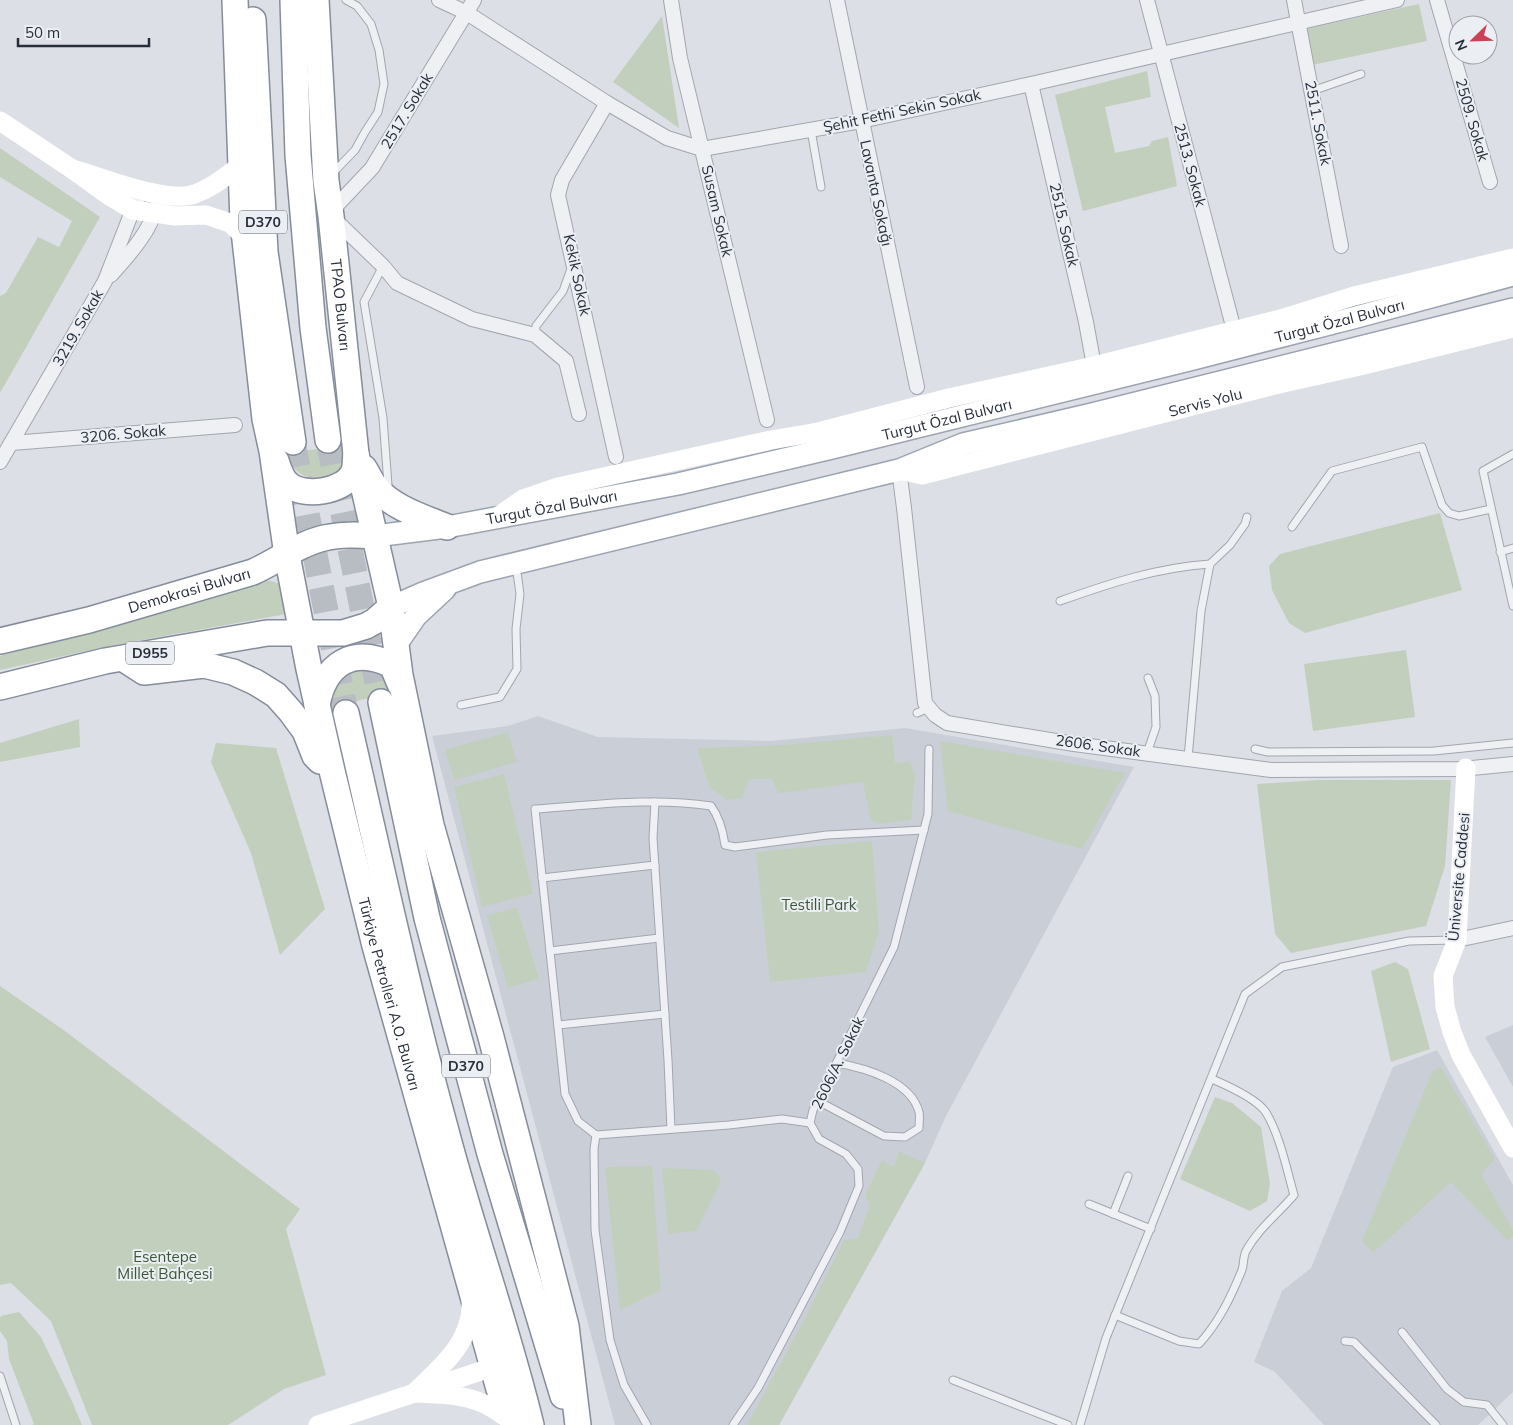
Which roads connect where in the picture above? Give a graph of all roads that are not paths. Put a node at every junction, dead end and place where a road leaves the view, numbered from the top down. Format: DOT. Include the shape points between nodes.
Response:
graph roads {
  1 [pos="236,0"];
  2 [pos="253,0"];
  3 [pos="293,0"];
  4 [pos="316,0"];
  5 [pos="346,0"];
  6 [pos="439,0"];
  7 [pos="474,0"];
  8 [pos="671,0"];
  9 [pos="837,0"];
  10 [pos="1147,0"];
  11 [pos="1294,0"];
  12 [pos="1397,0"];
  13 [pos="1437,0"];
  14 [pos="466,13"];
  15 [pos="1299,23"];
  16 [pos="1160,54"];
  17 [pos="1362,74"];
  18 [pos="1031,84"];
  19 [pos="1312,91"];
  20 [pos="607,103"];
  21 [pos="0,121"];
  22 [pos="861,121"];
  23 [pos="811,130"];
  24 [pos="702,149"];
  25 [pos="241,165"];
  26 [pos="72,169"];
  27 [pos="326,181"];
  28 [pos="1490,182"];
  29 [pos="821,187"];
  30 [pos="152,192"];
  31 [pos="133,210"];
  32 [pos="155,214"];
  33 [pos="331,216"];
  34 [pos="245,237"];
  35 [pos="1341,246"];
  36 [pos="1513,258"];
  37 [pos="574,261"];
  38 [pos="383,266"];
  39 [pos="1513,275"];
  40 [pos="105,281"];
  41 [pos="1513,309"];
  42 [pos="1513,328"];
  43 [pos="1234,330"];
  44 [pos="535,335"];
  45 [pos="1094,366"];
  46 [pos="917,387"];
  47 [pos="579,414"];
  48 [pos="767,420"];
  49 [pos="234,425"];
  50 [pos="328,440"];
  51 [pos="12,443"];
  52 [pos="282,447"];
  53 [pos="356,454"];
  54 [pos="1513,454"];
  55 [pos="616,457"];
  56 [pos="0,462"];
  57 [pos="898,470"];
  58 [pos="386,496"];
  59 [pos="1491,509"];
  60 [pos="1247,517"];
  61 [pos="496,518"];
  62 [pos="1292,526"];
  63 [pos="447,527"];
  64 [pos="376,536"];
  65 [pos="1513,548"];
  66 [pos="1500,552"];
  67 [pos="287,555"];
  68 [pos="515,563"];
  69 [pos="1210,564"];
  70 [pos="452,582"];
  71 [pos="1060,601"];
  72 [pos="1513,606"];
  73 [pos="391,607"];
  74 [pos="302,632"];
  75 [pos="0,641"];
  76 [pos="396,645"];
  77 [pos="122,658"];
  78 [pos="1148,678"];
  79 [pos="0,687"];
  80 [pos="393,701"];
  81 [pos="317,705"];
  82 [pos="461,706"];
  83 [pos="346,713"];
  84 [pos="1513,743"];
  85 [pos="929,749"];
  86 [pos="1256,749"];
  87 [pos="1147,753"];
  88 [pos="1188,758"];
  89 [pos="1513,764"];
  90 [pos="1466,768"];
  91 [pos="333,775"];
  92 [pos="654,802"];
  93 [pos="924,830"];
  94 [pos="655,865"];
  95 [pos="542,878"];
  96 [pos="1513,928"];
  97 [pos="659,938"];
  98 [pos="1456,940"];
  99 [pos="550,951"];
  100 [pos="665,1014"];
  101 [pos="558,1025"];
  102 [pos="837,1063"];
  103 [pos="1212,1079"];
  104 [pos="818,1101"];
  105 [pos="810,1123"];
  106 [pos="670,1129"];
  107 [pos="596,1135"];
  108 [pos="1513,1148"];
  109 [pos="1128,1176"];
  110 [pos="1089,1204"];
  111 [pos="1113,1214"];
  112 [pos="1151,1229"];
  113 [pos="470,1283"];
  114 [pos="1116,1315"];
  115 [pos="1402,1332"];
  116 [pos="1345,1341"];
  117 [pos="493,1366"];
  118 [pos="0,1376"];
  119 [pos="572,1378"];
  120 [pos="953,1380"];
  121 [pos="414,1393"];
  122 [pos="16,1425"];
  123 [pos="318,1425"];
  124 [pos="515,1425"];
  125 [pos="531,1425"];
  126 [pos="572,1425"];
  127 [pos="578,1425"];
  128 [pos="591,1425"];
  129 [pos="647,1425"];
  130 [pos="733,1425"];
  131 [pos="1068,1425"];
  132 [pos="1080,1425"];
  133 [pos="1436,1425"];
  134 [pos="1503,1425"];
  1 -- 25 [label="highway"];
  2 -- 52 [label="highway, D370" via="265,252"];
  3 -- 50 [label="highway, TPAO Bulvarı / D370" via="298,155"];
  4 -- 27 [label="highway, TPAO Bulvarı"];
  5 -- 27 [label="lane" via="357,6 372,24 384,84 378,112 355,150"];
  6 -- 14 [label="street, Şehit Fethi Sekin Sokak"];
  7 -- 14 [label="street, 2517. Sokak"];
  8 -- 24 [label="street, Susam Sokak" via="680,58"];
  9 -- 22 [label="street, Lavanta Sokağı"];
  10 -- 16 [label="street, 2513. Sokak"];
  11 -- 15 [label="street, 2511. Sokak"];
  12 -- 15 [label="street, Şehit Fethi Sekin Sokak"];
  13 -- 28 [label="street, 2509. Sokak"];
  14 -- 20 [label="street, Şehit Fethi Sekin Sokak"];
  14 -- 33 [label="street, 2517. Sokak" via="372,168"];
  15 -- 16 [label="street, Şehit Fethi Sekin Sokak"];
  15 -- 19 [label="street, 2511. Sokak"];
  16 -- 18 [label="street, Şehit Fethi Sekin Sokak"];
  16 -- 43 [label="street, 2513. Sokak"];
  17 -- 19 [label="lane"];
  18 -- 22 [label="street, Şehit Fethi Sekin Sokak"];
  18 -- 45 [label="street, 2515. Sokak"];
  19 -- 35 [label="street, 2511. Sokak"];
  20 -- 24 [label="street, Şehit Fethi Sekin Sokak" via="667,138"];
  20 -- 37 [label="street, Kekik Sokak" via="562,180 558,195"];
  21 -- 26 [label="street"];
  22 -- 23 [label="street, Şehit Fethi Sekin Sokak"];
  22 -- 46 [label="street, Lavanta Sokağı"];
  23 -- 24 [label="street, Şehit Fethi Sekin Sokak"];
  23 -- 29 [label="lane"];
  24 -- 48 [label="street, Susam Sokak"];
  25 -- 30 [label="street" via="212,187 193,195"];
  25 -- 34 [label="highway"];
  26 -- 30 [label="street"];
  26 -- 31 [label="street"];
  27 -- 33 [label="highway, TPAO Bulvarı"];
  30 -- 31 [label="street, 3219. Sokak" via="137,199"];
  30 -- 32 [label="street"];
  31 -- 32 [label="street"];
  31 -- 40 [label="street, 3219. Sokak"];
  32 -- 34 [label="street" via="206,215 230,223"];
  32 -- 40 [label="street" via="132,252"];
  33 -- 38 [label="street"];
  33 -- 53 [label="highway, TPAO Bulvarı"];
  34 -- 52 [label="highway" via="265,419"];
  36 -- 43 [label="street" via="1354,296"];
  37 -- 44 [label="lane" via="563,291 536,326"];
  37 -- 55 [label="street, Kekik Sokak"];
  38 -- 44 [label="street" via="397,283 472,318"];
  38 -- 58 [label="lane" via="364,302 383,418"];
  39 -- 61 [label="main road, Turgut Özal Bulvarı" via="1354,318 832,448 678,484"];
  40 -- 51 [label="street, 3219. Sokak"];
  41 -- 57 [label="main road, Turgut Özal Bulvarı" via="963,444"];
  42 -- 57 [label="street, Servis Yolu" via="922,475"];
  43 -- 45 [label="street"];
  44 -- 47 [label="street" via="566,361"];
  45 -- 61 [label="street" via="949,398 818,432 558,487 523,499"];
  49 -- 51 [label="street, 3206. Sokak"];
  51 -- 56 [label="street, 3219. Sokak"];
  52 -- 53 [label="highway" via="281,475 289,485 314,492 331,490 346,481 353,473"];
  52 -- 67 [label="highway"];
  53 -- 58 [label="highway" via="376,487"];
  53 -- 64 [label="highway, TPAO Bulvarı"];
  54 -- 59 [label="lane" via="1483,471"];
  57 -- 68 [label="main road, Turgut Özal Bulvarı"];
  57 -- 87 [label="street, 2606. Sokak" via="921,708 947,723 961,726"];
  58 -- 63 [label="highway"];
  59 -- 62 [label="lane" via="1459,516 1450,513 1442,505 1422,447 1332,471"];
  59 -- 66 [label="lane"];
  60 -- 69 [label="lane" via="1230,545"];
  61 -- 63 [label="main road, Turgut Özal Bulvarı"];
  63 -- 64 [label="main road, Turgut Özal Bulvarı"];
  64 -- 67 [label="highway, Demokrasi Bulvarı" via="338,535 305,545"];
  64 -- 73 [label="highway, TPAO Bulvarı"];
  65 -- 66 [label="lane"];
  66 -- 72 [label="lane"];
  67 -- 74 [label="highway, Türkiye Petrolleri A.O. Bulvarı"];
  67 -- 75 [label="highway, Demokrasi Bulvarı" via="253,572 88,620"];
  68 -- 70 [label="main road, Turgut Özal Bulvarı"];
  68 -- 82 [label="lane" via="520,594 516,629 517,670 500,697"];
  69 -- 71 [label="lane" via="1179,566 1122,579"];
  69 -- 88 [label="lane" via="1201,611"];
  70 -- 73 [label="main road, Turgut Özal Bulvarı"];
  70 -- 76 [label="main road" via="416,616"];
  73 -- 74 [label="highway" via="375,621 355,630 328,634"];
  73 -- 76 [label="highway"];
  74 -- 77 [label="highway, D955" via="266,633"];
  74 -- 81 [label="highway, Türkiye Petrolleri A.O. Bulvarı"];
  76 -- 80 [label="highway"];
  77 -- 79 [label="highway, D955"];
  77 -- 91 [label="highway" via="144,672 204,665 233,672 255,682 276,695 291,712 305,731 314,756"];
  78 -- 87 [label="lane" via="1155,696 1156,727"];
  80 -- 81 [label="highway" via="392,665 379,658 364,656 336,666 326,678"];
  80 -- 119 [label="highway" via="490,1037 566,1326"];
  80 -- 126 [label="highway, D370" via="429,928 490,1154"];
  81 -- 91 [label="highway, Türkiye Petrolleri A.O. Bulvarı"];
  83 -- 125 [label="highway, Türkiye Petrolleri A.O. Bulvarı / D370" via="446,1132"];
  84 -- 86 [label="lane" via="1434,751 1268,752"];
  85 -- 93 [label="lane, 2606/A. Sokak" via="928,814"];
  87 -- 88 [label="street, 2606. Sokak"];
  88 -- 90 [label="street, 2606. Sokak" via="1271,770"];
  89 -- 90 [label="street, 2606. Sokak"];
  90 -- 98 [label="street, Üniversite Caddesi"];
  91 -- 113 [label="highway, Türkiye Petrolleri A.O. Bulvarı" via="375,946"];
  92 -- 93 [label="lane" via="711,806 724,832 726,845 735,847 827,835"];
  92 -- 94 [label="lane"];
  92 -- 95 [label="lane" via="535,809"];
  93 -- 102 [label="lane, 2606/A. Sokak" via="894,947"];
  94 -- 95 [label="lane"];
  94 -- 97 [label="lane"];
  95 -- 99 [label="lane"];
  96 -- 98 [label="street"];
  97 -- 99 [label="lane"];
  97 -- 100 [label="lane"];
  98 -- 103 [label="lane" via="1409,940 1282,967 1245,994"];
  98 -- 108 [label="street, Üniversite Caddesi" via="1443,976 1445,1008 1462,1055"];
  99 -- 101 [label="lane"];
  100 -- 101 [label="lane"];
  100 -- 106 [label="lane"];
  101 -- 107 [label="lane" via="565,1094 578,1121"];
  102 -- 104 [label="lane, 2606/A. Sokak"];
  102 -- 104 [label="lane" via="887,1078 909,1092 919,1112 919,1128 905,1137 884,1136"];
  103 -- 112 [label="lane"];
  103 -- 114 [label="lane" via="1239,1091 1264,1110 1277,1138 1294,1195 1259,1232 1245,1253 1243,1268 1222,1314 1199,1344 1179,1341"];
  104 -- 105 [label="lane, 2606/A. Sokak"];
  105 -- 106 [label="lane" via="782,1119"];
  105 -- 130 [label="lane, 2606/A. Sokak" via="819,1139 846,1154 858,1168 859,1186 840,1232 758,1388"];
  106 -- 107 [label="lane"];
  107 -- 129 [label="lane" via="595,1230 610,1340 624,1385"];
  109 -- 111 [label="lane"];
  110 -- 111 [label="lane"];
  111 -- 112 [label="lane"];
  112 -- 114 [label="lane"];
  113 -- 117 [label="highway, Türkiye Petrolleri A.O. Bulvarı"];
  113 -- 121 [label="street" via="471,1303 464,1339 450,1358"];
  114 -- 132 [label="lane"];
  115 -- 134 [label="lane" via="1447,1389 1464,1402 1487,1405"];
  116 -- 133 [label="lane" via="1354,1342"];
  117 -- 121 [label="street"];
  117 -- 124 [label="highway, Türkiye Petrolleri A.O. Bulvarı"];
  118 -- 122 [label="lane"];
  119 -- 127 [label="highway"];
  119 -- 128 [label="street"];
  120 -- 131 [label="lane"];
  121 -- 123 [label="street"];
  121 -- 124 [label="street" via="468,1398 491,1407"];
}
